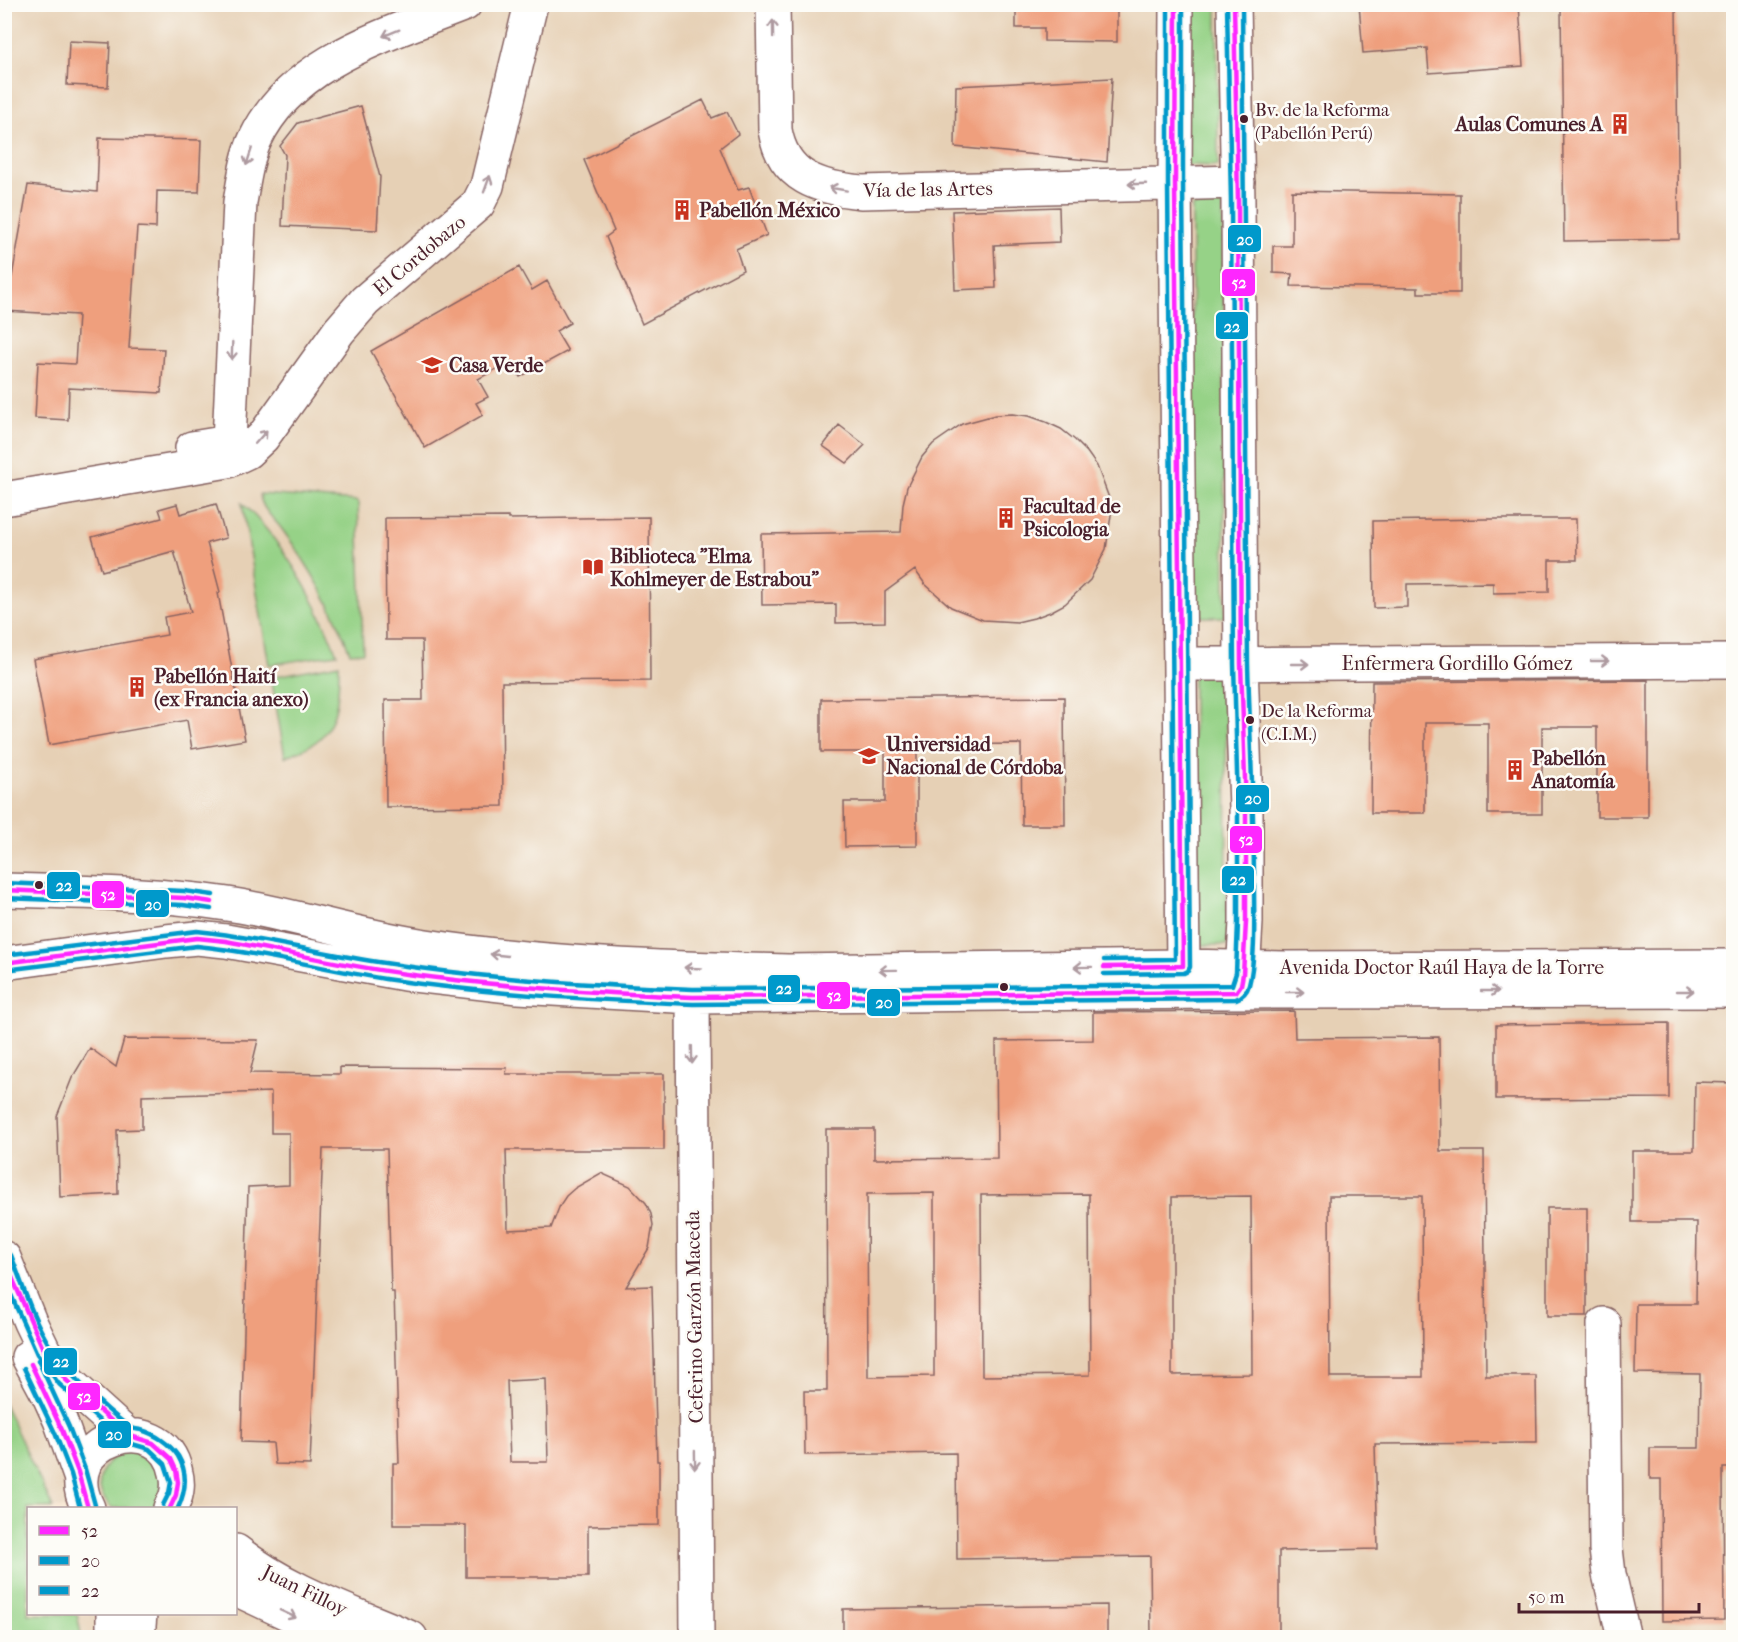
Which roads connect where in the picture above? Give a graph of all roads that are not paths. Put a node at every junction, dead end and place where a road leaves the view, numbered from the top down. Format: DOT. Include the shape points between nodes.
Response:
graph roads {
  1 [pos="465,4"];
  2 [pos="531,4"];
  3 [pos="772,4"];
  4 [pos="1176,4"];
  5 [pos="1234,4"];
  6 [pos="1238,182"];
  7 [pos="1175,183"];
  8 [pos="228,452"];
  9 [pos="4,480"];
  10 [pos="4,499"];
  11 [pos="1734,661"];
  12 [pos="1181,664"];
  13 [pos="1241,664"];
  14 [pos="4,890"];
  15 [pos="4,963"];
  16 [pos="1734,966"];
  17 [pos="1190,979"];
  18 [pos="1239,979"];
  19 [pos="1734,991"];
  20 [pos="693,997"];
  21 [pos="4,1258"];
  22 [pos="4,1313"];
  23 [pos="1604,1324"];
  24 [pos="127,1435"];
  25 [pos="84,1494"];
  26 [pos="174,1495"];
  27 [pos="193,1507"];
  28 [pos="237,1552"];
  29 [pos="237,1589"];
  30 [pos="113,1615"];
  31 [pos="140,1615"];
  32 [pos="113,1638"];
  33 [pos="138,1638"];
  34 [pos="345,1638"];
  35 [pos="411,1638"];
  36 [pos="697,1638"];
  37 [pos="1624,1638"];
  1 -- 8 [label="street, one-way" via="331,61 296,86 272,112 255,140 240,202"];
  8 -- 2 [label="street, El Cordobazo, one-way" via="248,452 365,301 478,204 487,186"];
  7 -- 3 [label="street, Vía de las Artes, one-way" via="862,192 837,189 797,174 788,163 775,130"];
  4 -- 7 [label="street"];
  5 -- 6 [label="street"];
  6 -- 7 [label="street, Vía de las Artes"];
  6 -- 13 [label="street"];
  7 -- 12 [label="street"];
  8 -- 9 [label="street, El Cordobazo"];
  8 -- 10 [label="street, El Cordobazo"];
  13 -- 11 [label="street, Enfermera Gordillo Gómez, one-way"];
  12 -- 13 [label="street, Enfermera Gordillo Gómez"];
  12 -- 17 [label="street"];
  13 -- 18 [label="street" via="1246,921"];
  17 -- 14 [label="street, Avenida Doctor Raúl Haya de la Torre, one-way" via="616,965 427,947 241,906 184,898"];
  15 -- 20 [label="street, Avenida Doctor Raúl Haya de la Torre" via="197,938 405,974 518,987"];
  16 -- 18 [label="street, Avenida Doctor Raúl Haya de la Torre" via="1296,968"];
  17 -- 18 [label="street, Avenida Doctor Raúl Haya de la Torre"];
  17 -- 20 [label="street, Avenida Doctor Raúl Haya de la Torre"];
  18 -- 19 [label="street, Avenida Doctor Raúl Haya de la Torre, one-way"];
  20 -- 36 [label="street, Ceferino Garzón Maceda, one-way"];
  21 -- 24 [label="street" via="44,1351 65,1379"];
  22 -- 25 [label="street" via="49,1396"];
  23 -- 37 [label="street" via="1606,1550"];
  24 -- 25 [label="street" via="101,1444 91,1454 84,1466"];
  24 -- 26 [label="street" via="162,1447 170,1457 176,1469"];
  26 -- 27 [label="street"];
  28 -- 35 [label="street, Juan Filloy" via="299,1590"];
  29 -- 34 [label="street, Juan Filloy, one-way"];
  30 -- 32 [label="street"];
  31 -- 33 [label="street"];
}
